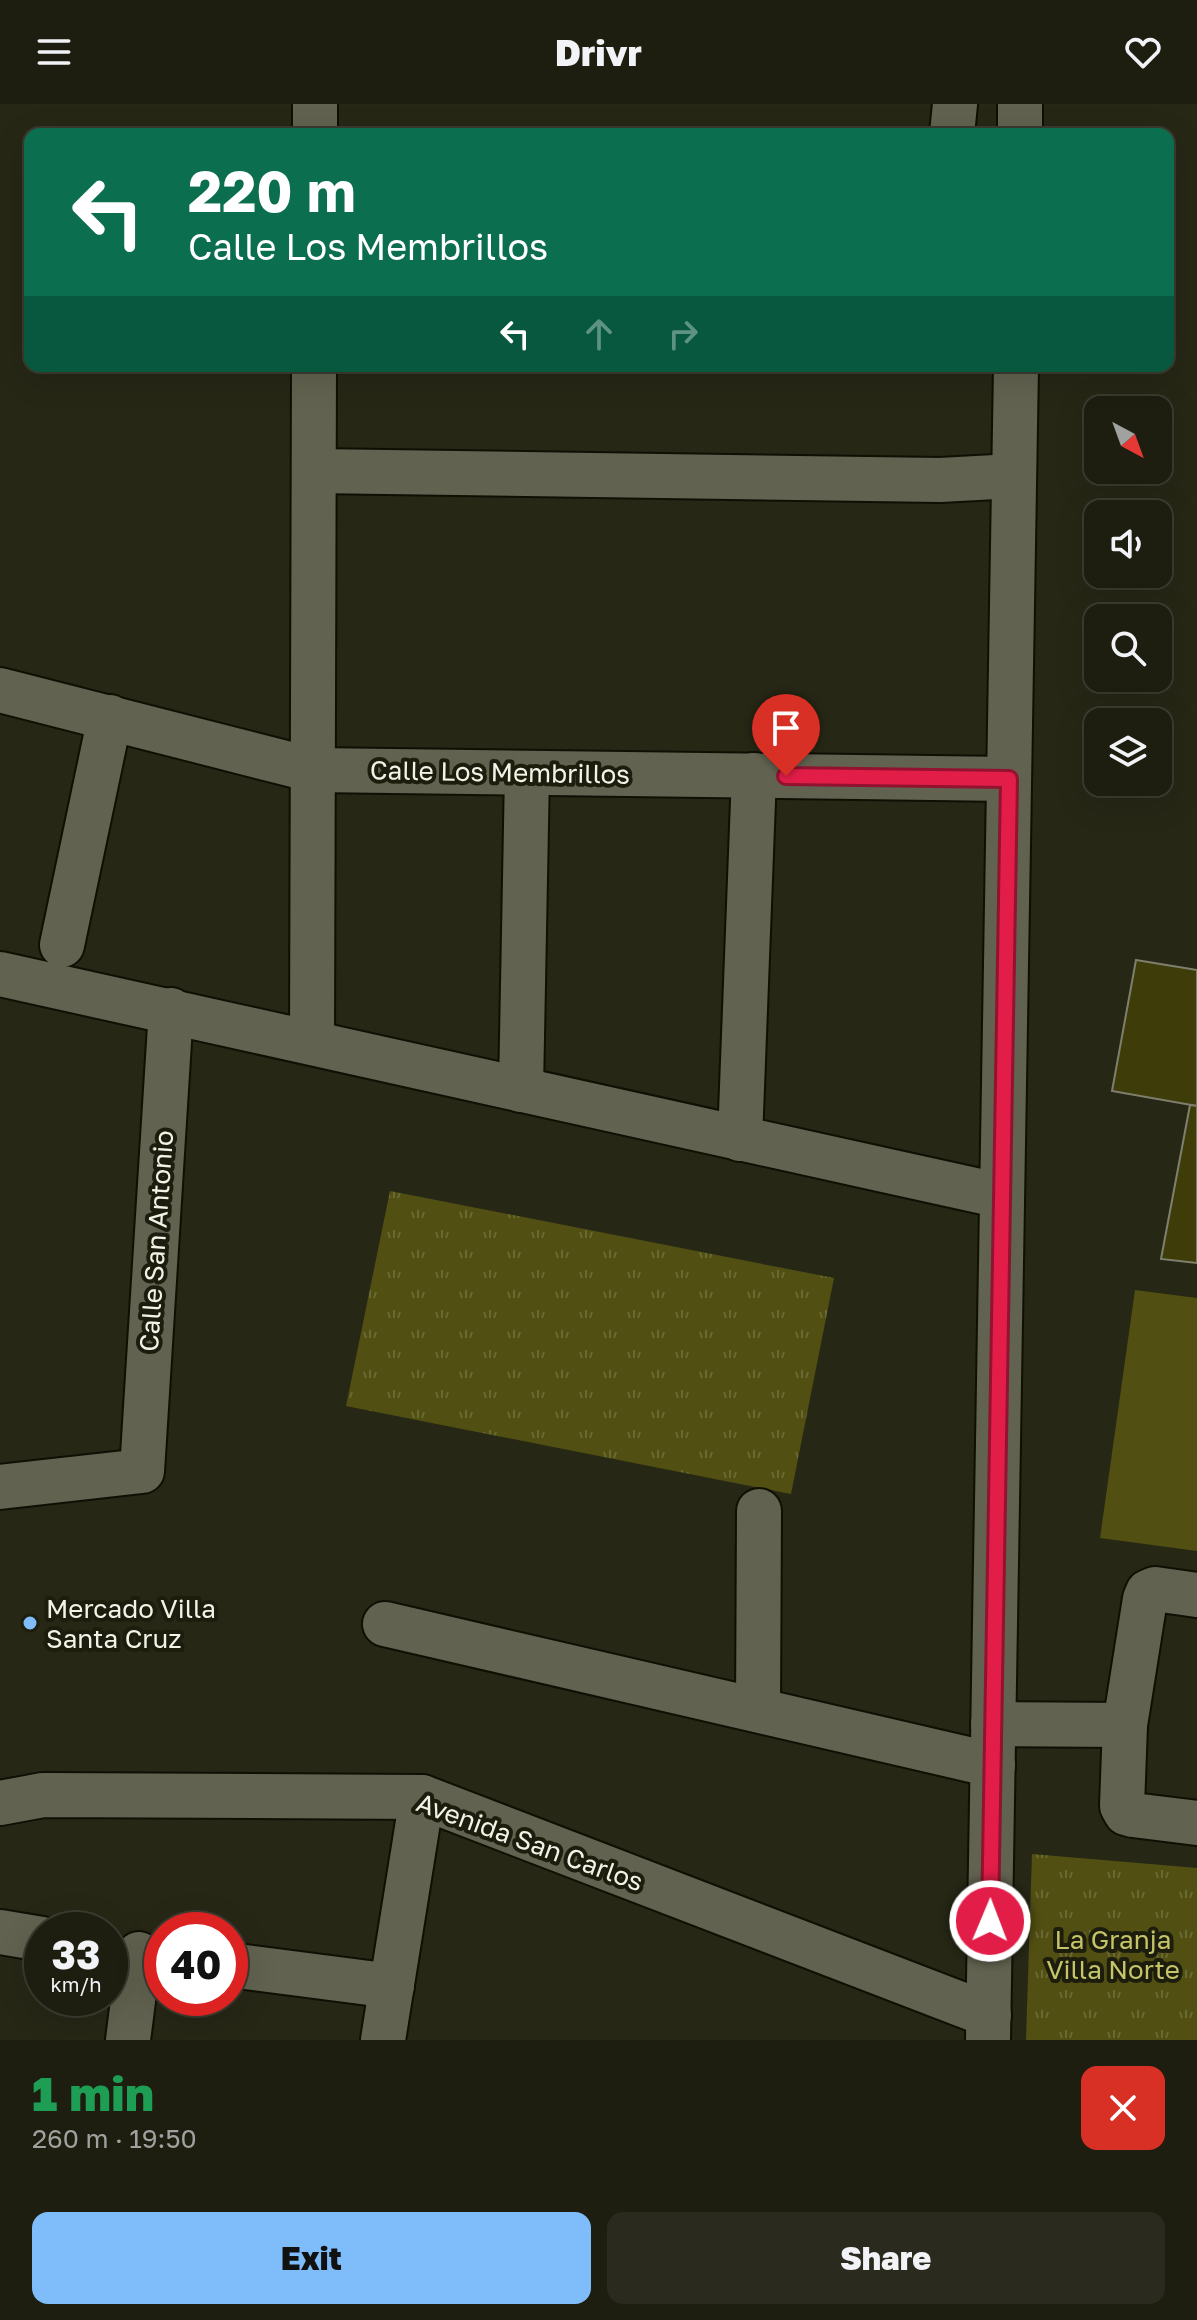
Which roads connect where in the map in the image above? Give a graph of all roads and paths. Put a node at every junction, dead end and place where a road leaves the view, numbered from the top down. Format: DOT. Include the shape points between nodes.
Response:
graph roads {
  1 [pos="315,104"];
  2 [pos="955,104"];
  3 [pos="1020,104"];
  4 [pos="315,128"];
  5 [pos="953,128"];
  6 [pos="1020,128"];
  7 [pos="314,372"];
  8 [pos="988,372"];
  9 [pos="1016,372"];
  10 [pos="1015,458"];
  11 [pos="314,471"];
  12 [pos="0,690"];
  13 [pos="110,717"];
  14 [pos="313,770"];
  15 [pos="527,773"];
  16 [pos="754,775"];
  17 [pos="1009,779"];
  18 [pos="62,945"];
  19 [pos="0,974"];
  20 [pos="171,1010"];
  21 [pos="312,1041"];
  22 [pos="521,1090"];
  23 [pos="740,1139"];
  24 [pos="1002,1196"];
  25 [pos="0,1487"];
  26 [pos="759,1511"];
  27 [pos="1197,1595"];
  28 [pos="385,1624"];
  29 [pos="758,1710"];
  30 [pos="1125,1725"];
  31 [pos="993,1744"];
  32 [pos="422,1797"];
  33 [pos="0,1803"];
  34 [pos="1197,1823"];
  35 [pos="0,1932"];
  36 [pos="24,1936"];
  37 [pos="137,1954"];
  38 [pos="248,1967"];
  39 [pos="392,1986"];
  40 [pos="988,2027"];
  41 [pos="128,2040"];
  42 [pos="383,2040"];
  1 -- 4 [label="street"];
  2 -- 5 [label="street"];
  3 -- 6 [label="street"];
  7 -- 11 [label="street"];
  8 -- 10 [label="street"];
  9 -- 10 [label="street"];
  10 -- 11 [label="street" via="940,480"];
  10 -- 17 [label="street"];
  11 -- 14 [label="street"];
  12 -- 13 [label="street, Calle Los Membrillos"];
  13 -- 14 [label="street, Calle Los Membrillos"];
  13 -- 18 [label="street"];
  14 -- 15 [label="street, Calle Los Membrillos"];
  14 -- 21 [label="street"];
  15 -- 16 [label="street, Calle Los Membrillos"];
  15 -- 22 [label="street"];
  16 -- 17 [label="street, Calle Los Membrillos"];
  16 -- 23 [label="street"];
  17 -- 24 [label="street"];
  19 -- 20 [label="street"];
  20 -- 21 [label="street"];
  20 -- 25 [label="street, Calle San Antonio" via="142,1471"];
  21 -- 22 [label="street"];
  22 -- 23 [label="street"];
  23 -- 24 [label="street"];
  24 -- 31 [label="street"];
  26 -- 29 [label="street"];
  27 -- 30 [label="street" via="1148,1592"];
  28 -- 29 [label="street"];
  29 -- 31 [label="street"];
  30 -- 31 [label="street"];
  30 -- 34 [label="street" via="1126,1813"];
  31 -- 40 [label="street"];
  32 -- 33 [label="street, Avenida San Carlos" via="43,1795"];
  32 -- 39 [label="street"];
  32 -- 40 [label="street, Avenida San Carlos"];
  35 -- 36 [label="street"];
  37 -- 41 [label="street"];
  38 -- 39 [label="street"];
  39 -- 42 [label="street"];
}
